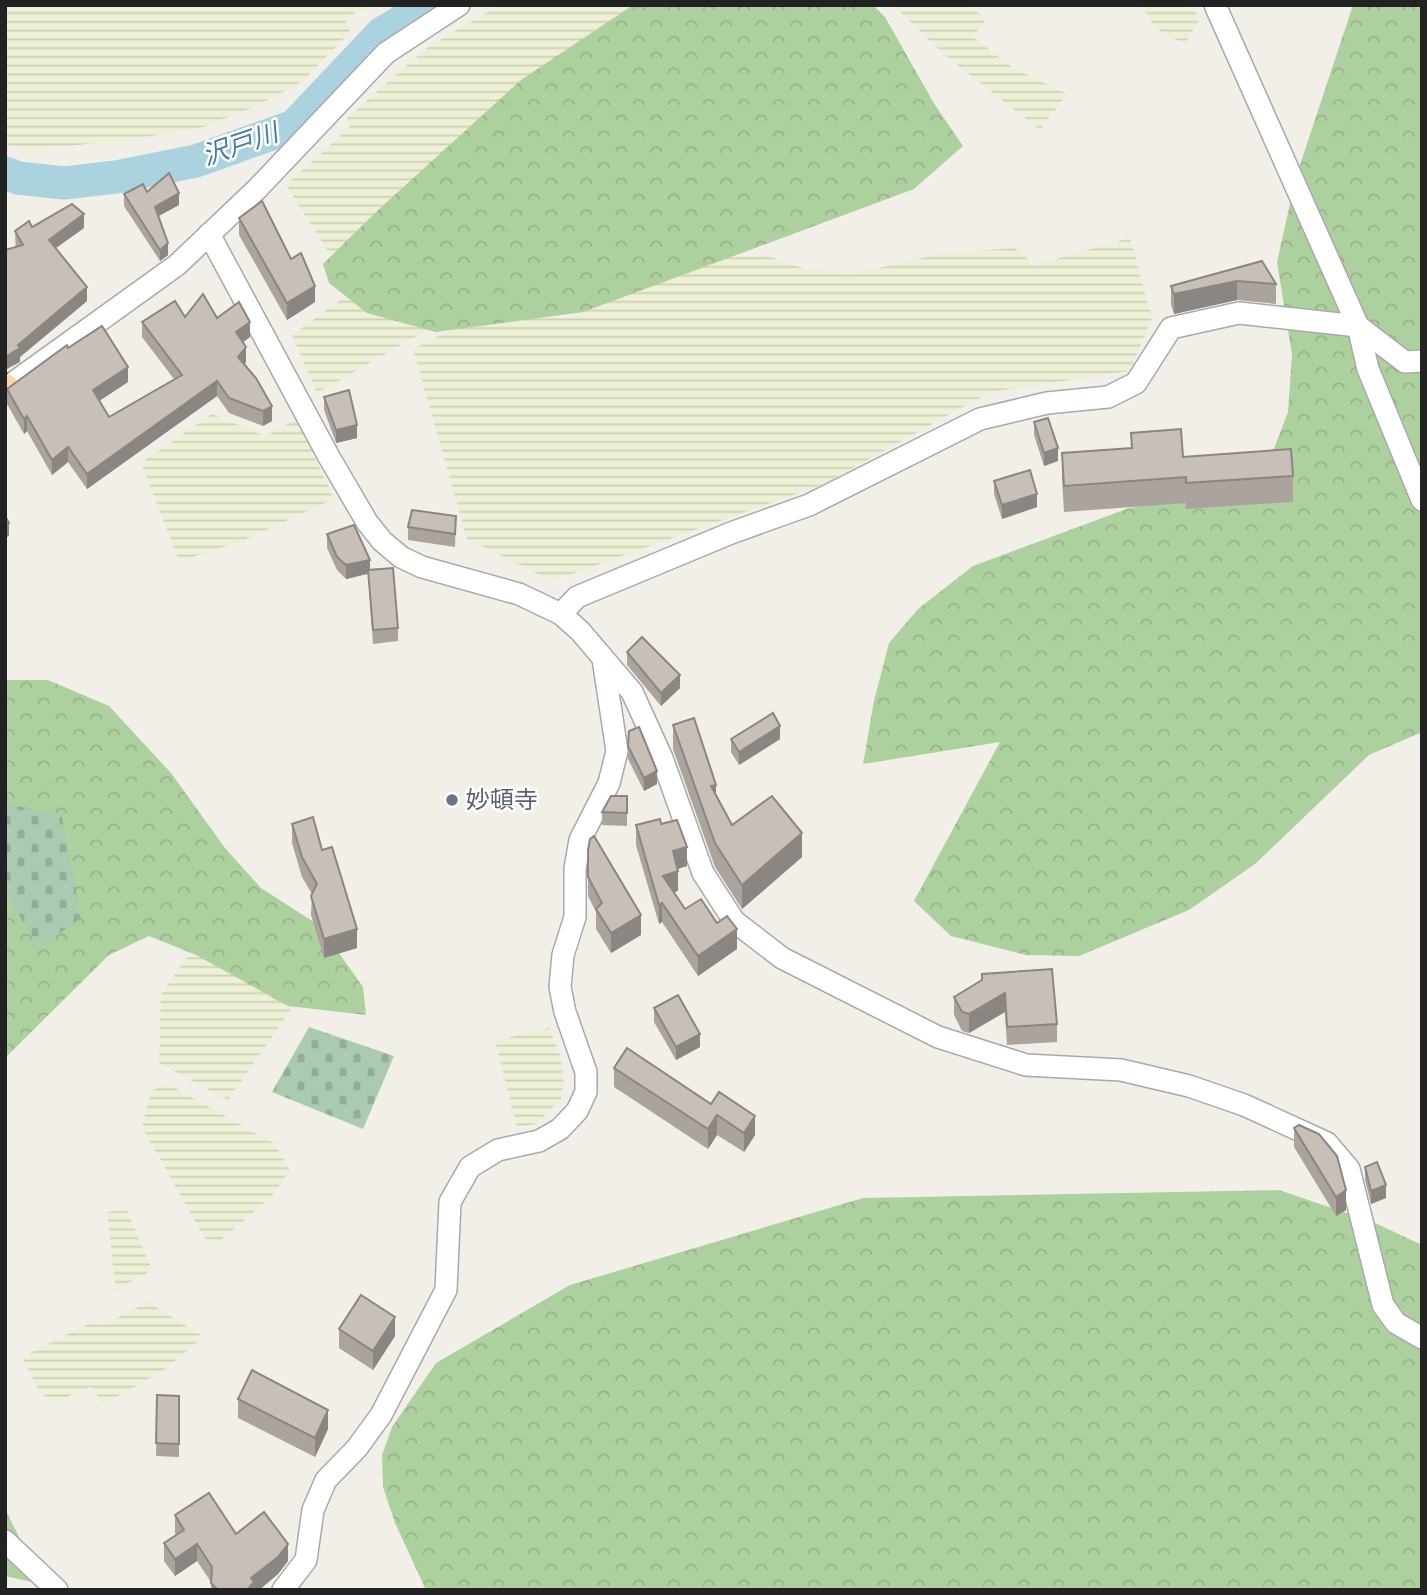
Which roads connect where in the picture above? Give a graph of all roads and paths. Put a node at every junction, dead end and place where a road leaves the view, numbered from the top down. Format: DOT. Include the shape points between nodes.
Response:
graph roads {
  1 [pos="459,5"];
  2 [pos="1215,5"];
  3 [pos="209,234"];
  4 [pos="1358,326"];
  5 [pos="1422,361"];
  6 [pos="6,388"];
  7 [pos="1422,500"];
  8 [pos="561,614"];
  9 [pos="603,656"];
  10 [pos="1422,1338"];
  11 [pos="5,1541"];
  12 [pos="57,1590"];
  13 [pos="283,1590"];
  1 -- 3 [label="street" via="386,53"];
  2 -- 4 [label="street"];
  3 -- 6 [label="street" via="177,265"];
  3 -- 8 [label="street" via="330,457 382,541 422,567 519,594"];
  4 -- 5 [label="street" via="1405,362"];
  4 -- 7 [label="street" via="1368,369"];
  4 -- 8 [label="street" via="1239,313 1171,328 1136,383 1108,397 1047,403 980,419 808,505 577,597"];
  8 -- 9 [label="street"];
  9 -- 10 [label="street" via="632,692 662,758 703,873 734,921 782,958 938,1037 1026,1065 1121,1070 1189,1086 1327,1143 1349,1169 1383,1305 1396,1322"];
  9 -- 13 [label="street" via="617,751 609,783 580,840 575,917 563,955 560,987 586,1072 586,1092 577,1111 560,1129 539,1141 498,1150 470,1167 450,1202 446,1290 381,1415 326,1480 313,1510 306,1560"];
  11 -- 12 [label="street"];
}
